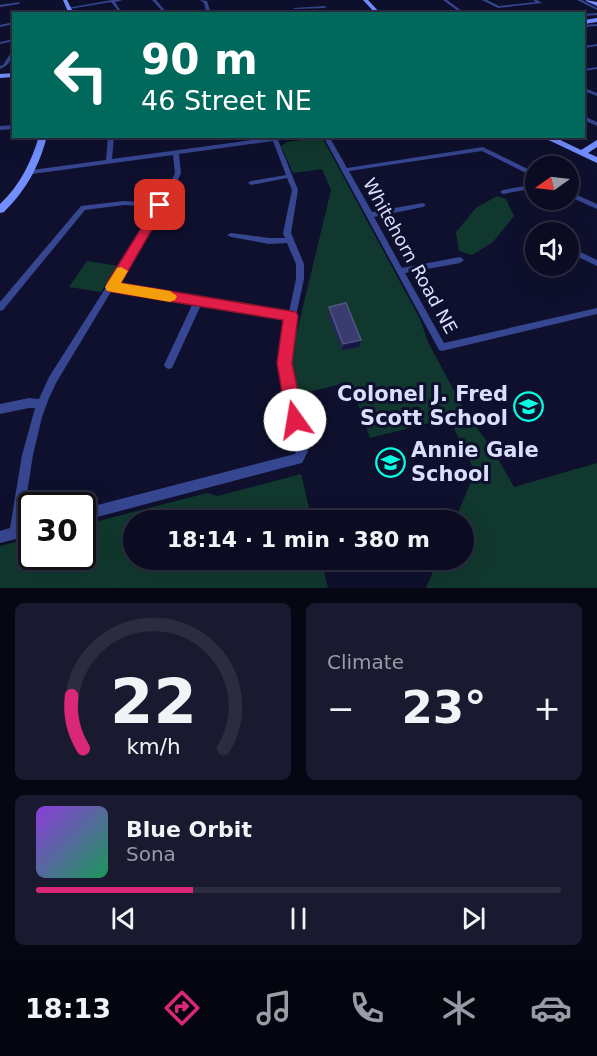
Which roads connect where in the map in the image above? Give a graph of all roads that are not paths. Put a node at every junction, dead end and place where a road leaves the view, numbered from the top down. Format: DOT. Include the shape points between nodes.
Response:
graph roads {
  1 [pos="65,0"];
  2 [pos="121,0"];
  3 [pos="154,0"];
  4 [pos="364,0"];
  5 [pos="445,0"];
  6 [pos="484,0"];
  7 [pos="536,0"];
  8 [pos="579,0"];
  9 [pos="588,0"];
  10 [pos="112,1"];
  11 [pos="290,2"];
  12 [pos="19,4"];
  13 [pos="596,4"];
  14 [pos="0,6"];
  15 [pos="325,7"];
  16 [pos="295,8"];
  17 [pos="71,11"];
  18 [pos="121,12"];
  19 [pos="165,12"];
  20 [pos="298,12"];
  21 [pos="377,12"];
  22 [pos="462,12"];
  23 [pos="0,43"];
  24 [pos="12,44"];
  25 [pos="0,68"];
  26 [pos="42,138"];
  27 [pos="111,138"];
  28 [pos="286,138"];
  29 [pos="327,138"];
  30 [pos="548,138"];
  31 [pos="275,140"];
  32 [pos="597,143"];
  33 [pos="176,153"];
  34 [pos="582,153"];
  35 [pos="597,160"];
  36 [pos="109,162"];
  37 [pos="345,170"];
  38 [pos="525,170"];
  39 [pos="32,172"];
  40 [pos="290,176"];
  41 [pos="251,183"];
  42 [pos="525,188"];
  43 [pos="503,192"];
  44 [pos="579,198"];
  45 [pos="160,205"];
  46 [pos="423,206"];
  47 [pos="597,207"];
  48 [pos="0,210"];
  49 [pos="370,215"];
  50 [pos="231,235"];
  51 [pos="288,240"];
  52 [pos="579,254"];
  53 [pos="460,260"];
  54 [pos="597,263"];
  55 [pos="400,271"];
  56 [pos="112,287"];
  57 [pos="198,301"];
  58 [pos="0,308"];
  59 [pos="597,311"];
  60 [pos="291,316"];
  61 [pos="169,365"];
  62 [pos="40,404"];
  63 [pos="0,409"];
  64 [pos="96,511"];
  65 [pos="18,532"];
  66 [pos="15,533"];
  67 [pos="0,537"];
  1 -- 17 [label="street"];
  2 -- 10 [label="street"];
  3 -- 19 [label="street"];
  4 -- 21 [label="street"];
  5 -- 22 [label="street"];
  6 -- 7 [label="street" via="498,7 540,3"];
  8 -- 13 [label="street"];
  9 -- 13 [label="street"];
  10 -- 17 [label="street"];
  10 -- 18 [label="street"];
  11 -- 16 [label="street"];
  12 -- 14 [label="street"];
  15 -- 16 [label="street"];
  16 -- 20 [label="street"];
  23 -- 24 [label="street"];
  24 -- 25 [label="street" via="5,66"];
  26 -- 39 [label="street"];
  27 -- 36 [label="street"];
  28 -- 31 [label="street"];
  29 -- 37 [label="street, Whitehorn Road NE"];
  30 -- 34 [label="street"];
  31 -- 33 [label="street"];
  31 -- 40 [label="street"];
  32 -- 34 [label="street"];
  33 -- 36 [label="street"];
  33 -- 45 [label="street" via="176,180"];
  34 -- 35 [label="street"];
  36 -- 39 [label="street"];
  37 -- 38 [label="street" via="483,149"];
  37 -- 49 [label="street, Whitehorn Road NE"];
  39 -- 48 [label="street"];
  40 -- 41 [label="street"];
  40 -- 51 [label="street" via="294,198 287,224"];
  42 -- 43 [label="street"];
  44 -- 47 [label="street"];
  45 -- 56 [label="street"];
  45 -- 58 [label="street" via="132,203 83,208"];
  46 -- 49 [label="street"];
  49 -- 55 [label="street, Whitehorn Road NE"];
  50 -- 51 [label="street" via="269,242"];
  51 -- 60 [label="street" via="300,264"];
  52 -- 54 [label="street"];
  53 -- 55 [label="street"];
  55 -- 59 [label="street, Whitehorn Road NE" via="442,347"];
  56 -- 57 [label="street"];
  56 -- 62 [label="street"];
  57 -- 60 [label="street"];
  57 -- 61 [label="street"];
  60 -- 64 [label="street" via="285,363 303,451 298,459"];
  62 -- 63 [label="street"];
  62 -- 66 [label="street" via="25,460"];
  65 -- 66 [label="street"];
  66 -- 67 [label="street"];
}
